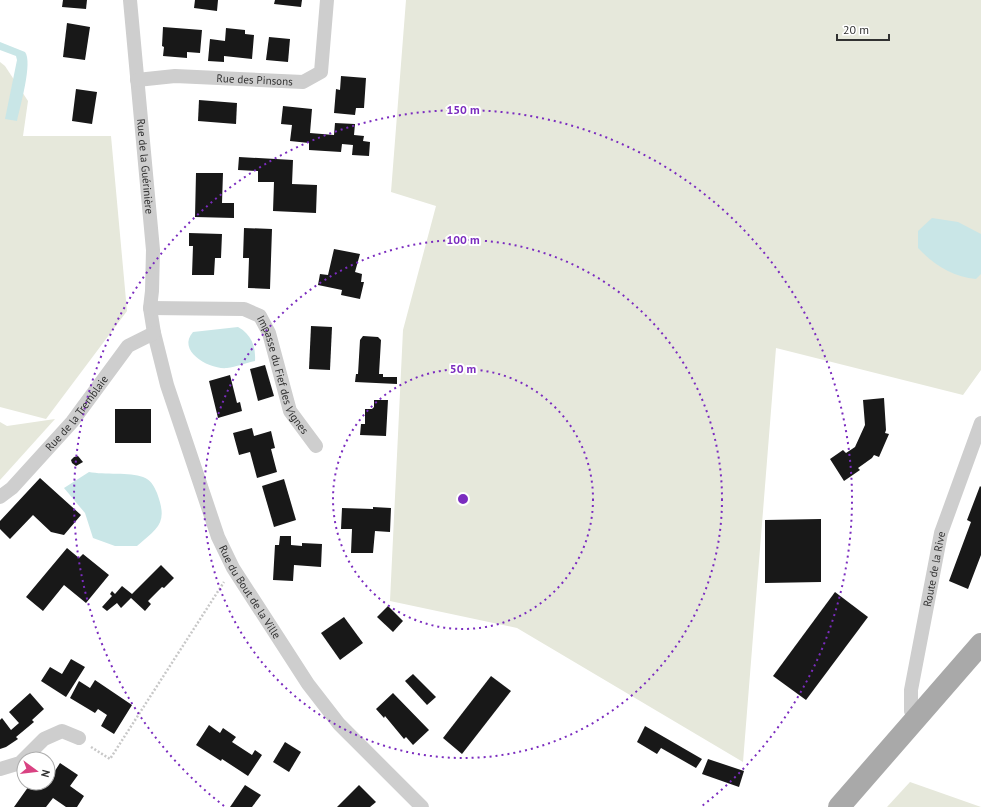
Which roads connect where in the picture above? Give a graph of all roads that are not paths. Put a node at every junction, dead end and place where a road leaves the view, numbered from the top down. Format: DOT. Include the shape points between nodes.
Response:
graph roads {
  1 [pos="130,0"];
  2 [pos="327,0"];
  3 [pos="137,80"];
  4 [pos="150,308"];
  5 [pos="154,333"];
  6 [pos="981,423"];
  7 [pos="316,446"];
  8 [pos="0,497"];
  9 [pos="981,644"];
  10 [pos="915,720"];
  11 [pos="79,738"];
  12 [pos="0,769"];
  13 [pos="422,807"];
  14 [pos="839,807"];
  1 -- 3 [label="street, Rue de la Guérinière"];
  2 -- 3 [label="street, Rue des Pinsons" via="321,72 303,82 175,76"];
  3 -- 4 [label="street, Rue de la Guérinière" via="153,250"];
  4 -- 5 [label="street, Rue de la Guérinière"];
  4 -- 7 [label="street, Impasse du Fief des Vignes" via="244,309 260,316 269,333 290,411"];
  5 -- 8 [label="street, Rue de la Tremblaie" via="128,346 72,422 12,488"];
  5 -- 13 [label="street, Rue du Bout de la Ville" via="167,385 202,492 218,537 233,568 308,684 339,724"];
  6 -- 10 [label="street, Route de la Rive" via="941,533 911,690 911,710"];
  9 -- 10 [label="main road"];
  10 -- 14 [label="main road"];
  11 -- 12 [label="street" via="62,732 44,739 20,763"];
}
